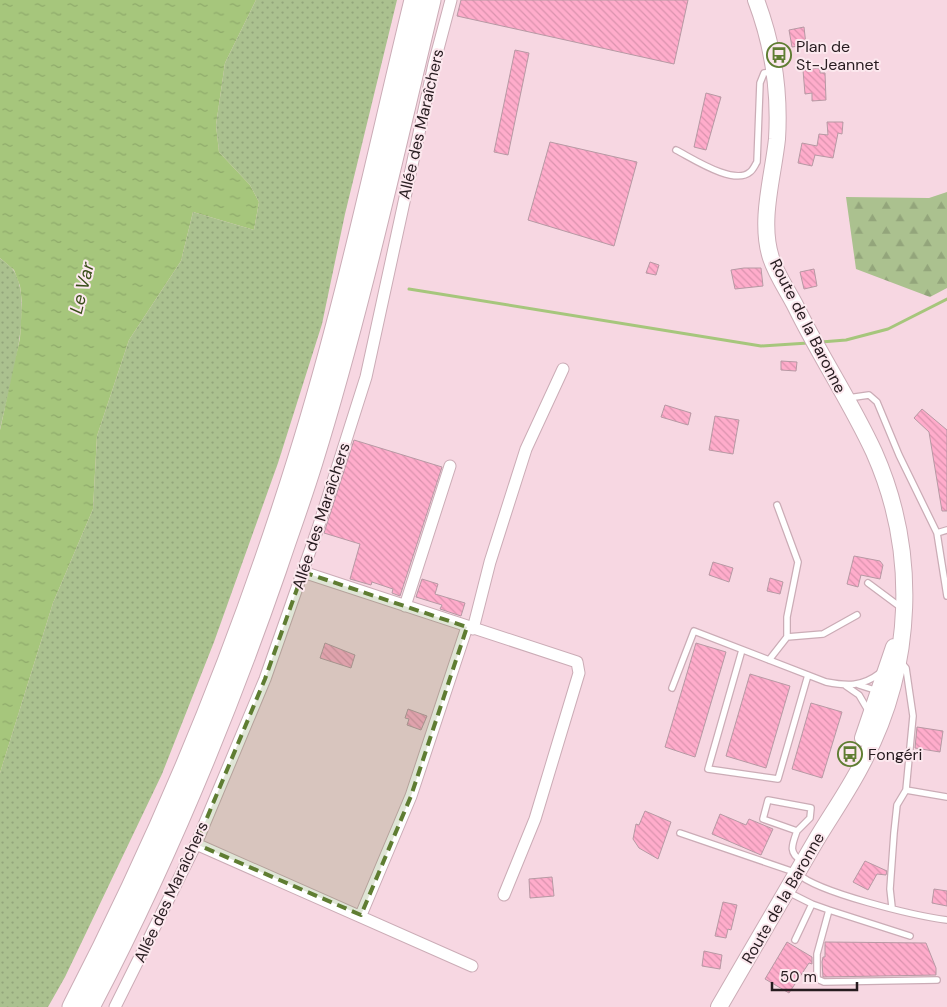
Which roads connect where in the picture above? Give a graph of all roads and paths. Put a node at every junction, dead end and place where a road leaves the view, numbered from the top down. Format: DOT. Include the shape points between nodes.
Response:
graph roads {
  1 [pos="414,0"];
  2 [pos="431,0"];
  3 [pos="451,0"];
  4 [pos="756,0"];
  5 [pos="775,71"];
  6 [pos="676,150"];
  7 [pos="563,368"];
  8 [pos="845,399"];
  9 [pos="450,466"];
  10 [pos="777,505"];
  11 [pos="947,530"];
  12 [pos="937,533"];
  13 [pos="303,572"];
  14 [pos="868,583"];
  15 [pos="947,596"];
  16 [pos="405,606"];
  17 [pos="905,611"];
  18 [pos="857,615"];
  19 [pos="470,628"];
  20 [pos="787,637"];
  21 [pos="742,650"];
  22 [pos="899,659"];
  23 [pos="769,660"];
  24 [pos="885,669"];
  25 [pos="808,675"];
  26 [pos="859,685"];
  27 [pos="846,686"];
  28 [pos="672,688"];
  29 [pos="877,690"];
  30 [pos="885,709"];
  31 [pos="869,722"];
  32 [pos="847,788"];
  33 [pos="906,790"];
  34 [pos="947,797"];
  35 [pos="797,831"];
  36 [pos="680,833"];
  37 [pos="196,844"];
  38 [pos="800,868"];
  39 [pos="787,891"];
  40 [pos="504,895"];
  41 [pos="812,904"];
  42 [pos="892,907"];
  43 [pos="829,910"];
  44 [pos="361,915"];
  45 [pos="947,920"];
  46 [pos="910,936"];
  47 [pos="795,940"];
  48 [pos="472,966"];
  49 [pos="937,980"];
  50 [pos="72,1007"];
  51 [pos="90,1007"];
  52 [pos="115,1007"];
  53 [pos="719,1007"];
  1 -- 50 [label="highway" via="336,322 298,458 226,666 174,793 111,933"];
  2 -- 51 [label="highway" via="352,324 313,463 242,670 190,796 124,942"];
  3 -- 13 [label="street, Allée des Maraîchers" via="434,64 366,377"];
  4 -- 5 [label="main road, Route de la Baronne"];
  5 -- 6 [label="lane" via="764,73 760,83 757,162 750,172 740,177 720,173"];
  5 -- 8 [label="main road, Route de la Baronne" via="778,120 767,222 768,242 780,277"];
  7 -- 19 [label="street" via="526,449"];
  8 -- 12 [label="lane" via="869,395 877,402"];
  8 -- 17 [label="main road, Route de la Baronne" via="873,450 895,510 904,570"];
  9 -- 16 [label="street"];
  10 -- 20 [label="lane" via="798,562 787,617"];
  11 -- 12 [label="lane"];
  12 -- 15 [label="lane"];
  13 -- 16 [label="street"];
  13 -- 37 [label="street, Allée des Maraîchers" via="265,680"];
  14 -- 17 [label="lane"];
  16 -- 19 [label="street"];
  17 -- 22 [label="main road, Route de la Baronne"];
  17 -- 24 [label="main road, Route de la Baronne"];
  18 -- 20 [label="lane" via="823,634"];
  19 -- 40 [label="street" via="577,662 579,673 535,819"];
  19 -- 44 [label="street" via="411,796"];
  20 -- 23 [label="lane"];
  21 -- 23 [label="lane"];
  21 -- 25 [label="lane" via="708,769 778,779"];
  21 -- 28 [label="lane" via="694,631"];
  22 -- 30 [label="main road, Route de la Baronne"];
  22 -- 33 [label="lane" via="906,668 914,716"];
  23 -- 25 [label="lane"];
  24 -- 26 [label="lane"];
  24 -- 29 [label="main road, Route de la Baronne"];
  25 -- 27 [label="lane"];
  26 -- 27 [label="lane"];
  26 -- 29 [label="lane"];
  27 -- 31 [label="lane" via="859,695 868,710"];
  29 -- 30 [label="lane"];
  29 -- 31 [label="main road, Route de la Baronne"];
  30 -- 32 [label="main road, Route de la Baronne" via="864,760"];
  31 -- 32 [label="main road, Route de la Baronne"];
  32 -- 38 [label="main road, Route de la Baronne"];
  33 -- 34 [label="lane"];
  33 -- 42 [label="lane" via="897,805 890,889"];
  35 -- 35 [label="lane" via="763,818 768,800 811,808 810,818"];
  35 -- 38 [label="lane" via="791,848"];
  36 -- 38 [label="lane"];
  37 -- 44 [label="street"];
  37 -- 52 [label="street, Allée des Maraîchers"];
  38 -- 39 [label="main road, Route de la Baronne"];
  38 -- 42 [label="lane" via="804,880 820,887"];
  39 -- 41 [label="lane"];
  39 -- 53 [label="main road, Route de la Baronne"];
  41 -- 43 [label="lane"];
  41 -- 47 [label="lane"];
  42 -- 45 [label="lane"];
  43 -- 46 [label="lane"];
  43 -- 49 [label="lane" via="821,933 817,980"];
  44 -- 48 [label="street"];
}
